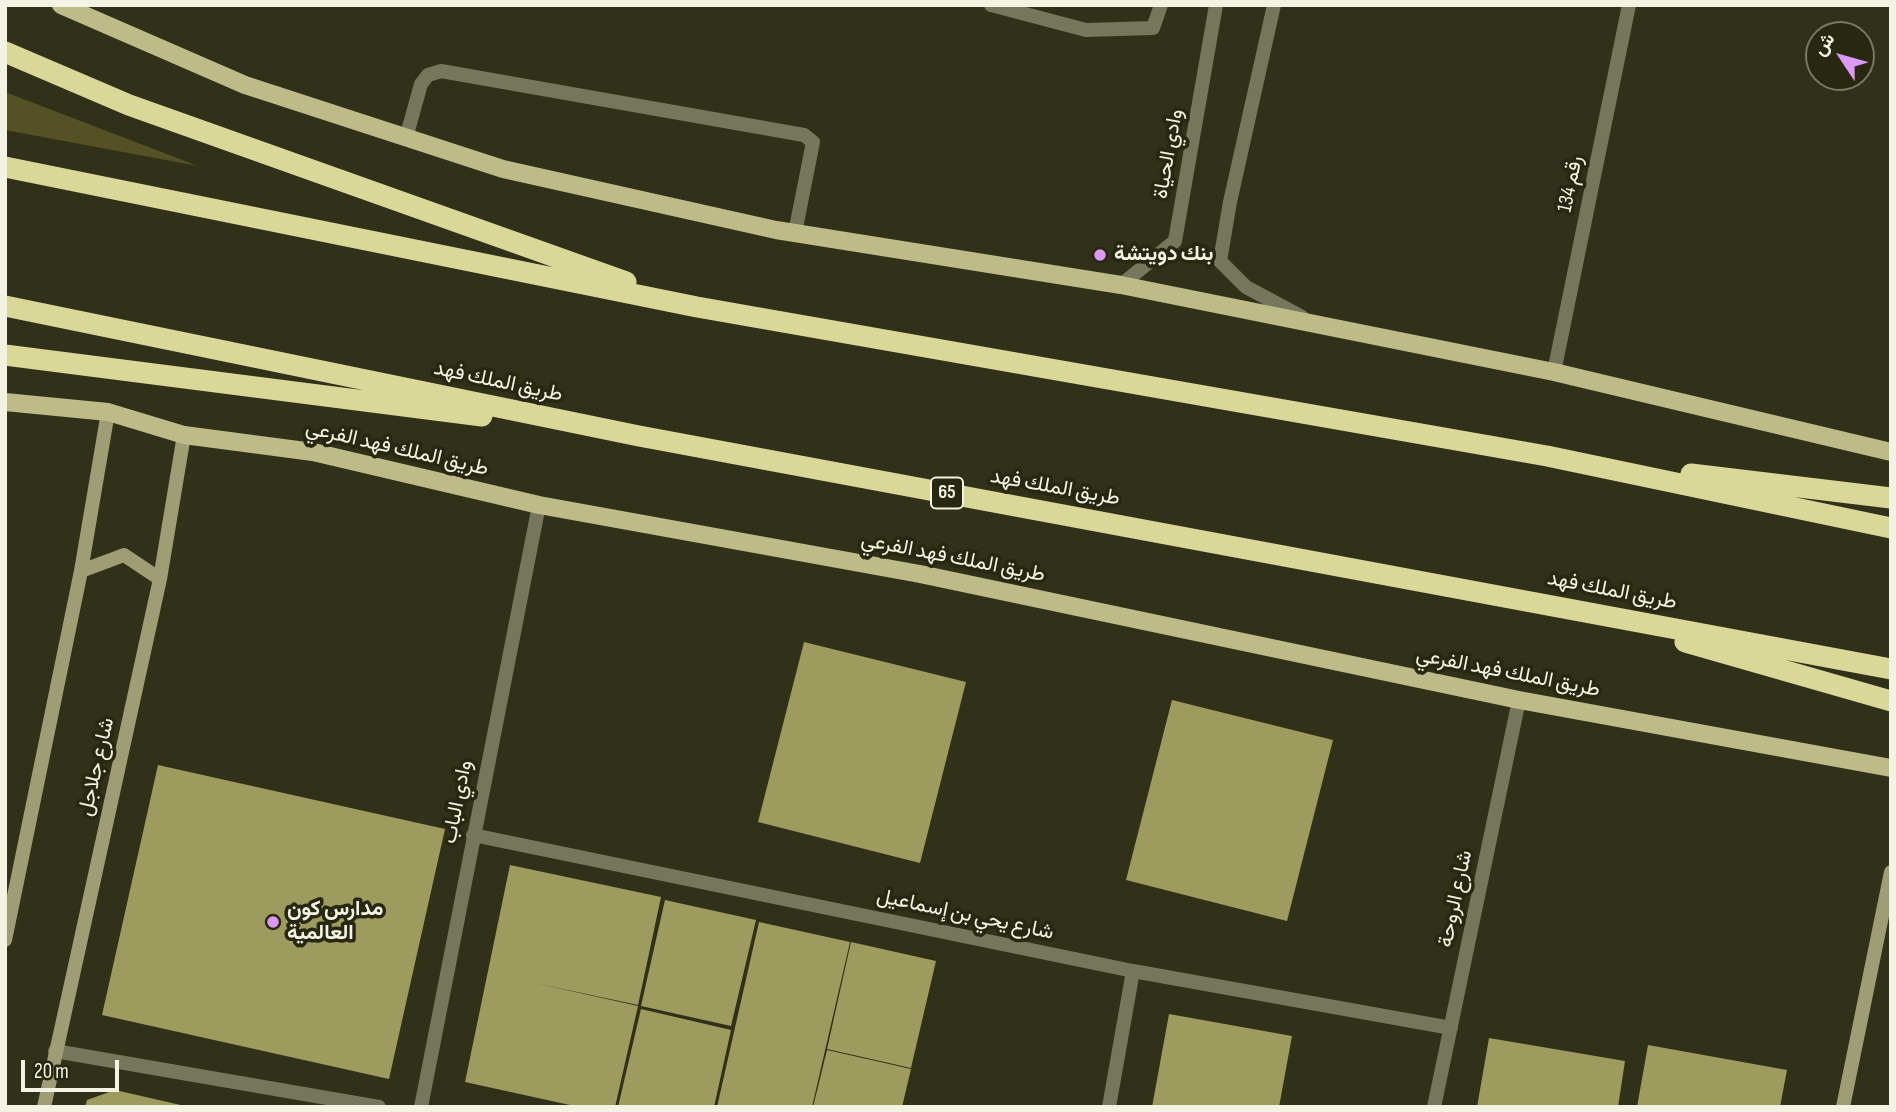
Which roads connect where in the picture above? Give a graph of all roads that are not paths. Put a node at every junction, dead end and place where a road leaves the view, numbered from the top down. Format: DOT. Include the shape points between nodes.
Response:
graph roads {
  1 [pos="61,5"];
  2 [pos="991,5"];
  3 [pos="1161,5"];
  4 [pos="1216,5"];
  5 [pos="1274,5"];
  6 [pos="1629,5"];
  7 [pos="5,52"];
  8 [pos="406,138"];
  9 [pos="5,167"];
  10 [pos="795,233"];
  11 [pos="1121,285"];
  12 [pos="5,306"];
  13 [pos="697,307"];
  14 [pos="1312,323"];
  15 [pos="5,355"];
  16 [pos="1554,372"];
  17 [pos="5,402"];
  18 [pos="108,412"];
  19 [pos="184,435"];
  20 [pos="639,436"];
  21 [pos="1891,452"];
  22 [pos="1547,456"];
  23 [pos="1891,498"];
  24 [pos="538,505"];
  25 [pos="1891,528"];
  26 [pos="81,571"];
  27 [pos="160,579"];
  28 [pos="1551,604"];
  29 [pos="1891,669"];
  30 [pos="1520,700"];
  31 [pos="1891,701"];
  32 [pos="1891,768"];
  33 [pos="473,835"];
  34 [pos="1891,872"];
  35 [pos="5,940"];
  36 [pos="1133,971"];
  37 [pos="1451,1028"];
  38 [pos="55,1051"];
  39 [pos="44,1107"];
  40 [pos="379,1107"];
  41 [pos="421,1107"];
  42 [pos="1110,1107"];
  43 [pos="1434,1107"];
  44 [pos="1843,1107"];
  1 -- 8 [label="main road" via="245,85"];
  2 -- 3 [label="street" via="1086,30 1153,28"];
  4 -- 11 [label="street, وادي الحياة" via="1175,241"];
  5 -- 14 [label="street" via="1220,261 1245,287"];
  6 -- 16 [label="street, رقم 134"];
  7 -- 13 [label="highway" via="129,105"];
  8 -- 10 [label="main road" via="503,169"];
  8 -- 10 [label="street" via="421,84 428,75 441,71 804,135 813,142"];
  9 -- 13 [label="highway"];
  10 -- 11 [label="main road"];
  11 -- 14 [label="main road"];
  12 -- 20 [label="highway, طريق الملك فهد / 65"];
  13 -- 22 [label="highway"];
  14 -- 16 [label="main road"];
  15 -- 20 [label="highway"];
  16 -- 21 [label="main road"];
  17 -- 18 [label="main road, طريق الملك فهد الفرعي"];
  18 -- 19 [label="main road, طريق الملك فهد الفرعي"];
  18 -- 26 [label="street"];
  19 -- 24 [label="main road, طريق الملك فهد الفرعي" via="313,452"];
  19 -- 27 [label="street, شارع جلاجل"];
  20 -- 28 [label="highway, طريق الملك فهد / 65"];
  22 -- 23 [label="highway"];
  22 -- 25 [label="highway"];
  24 -- 30 [label="main road, طريق الملك فهد الفرعي" via="920,573"];
  24 -- 33 [label="street, وادي الباب"];
  26 -- 27 [label="street" via="124,555"];
  26 -- 35 [label="street"];
  27 -- 38 [label="street, شارع جلاجل"];
  28 -- 29 [label="highway, طريق الملك فهد / 65"];
  28 -- 31 [label="highway"];
  30 -- 32 [label="main road, طريق الملك فهد الفرعي"];
  30 -- 37 [label="street, شارع الروحة"];
  33 -- 36 [label="street, شارع يحي بن إسماعيل"];
  33 -- 41 [label="street, وادي الباب"];
  34 -- 44 [label="street"];
  36 -- 37 [label="street, شارع يحي بن إسماعيل"];
  36 -- 42 [label="street"];
  37 -- 43 [label="street, شارع الروحة"];
  38 -- 39 [label="street, شارع جلاجل"];
  38 -- 40 [label="street"];
}
